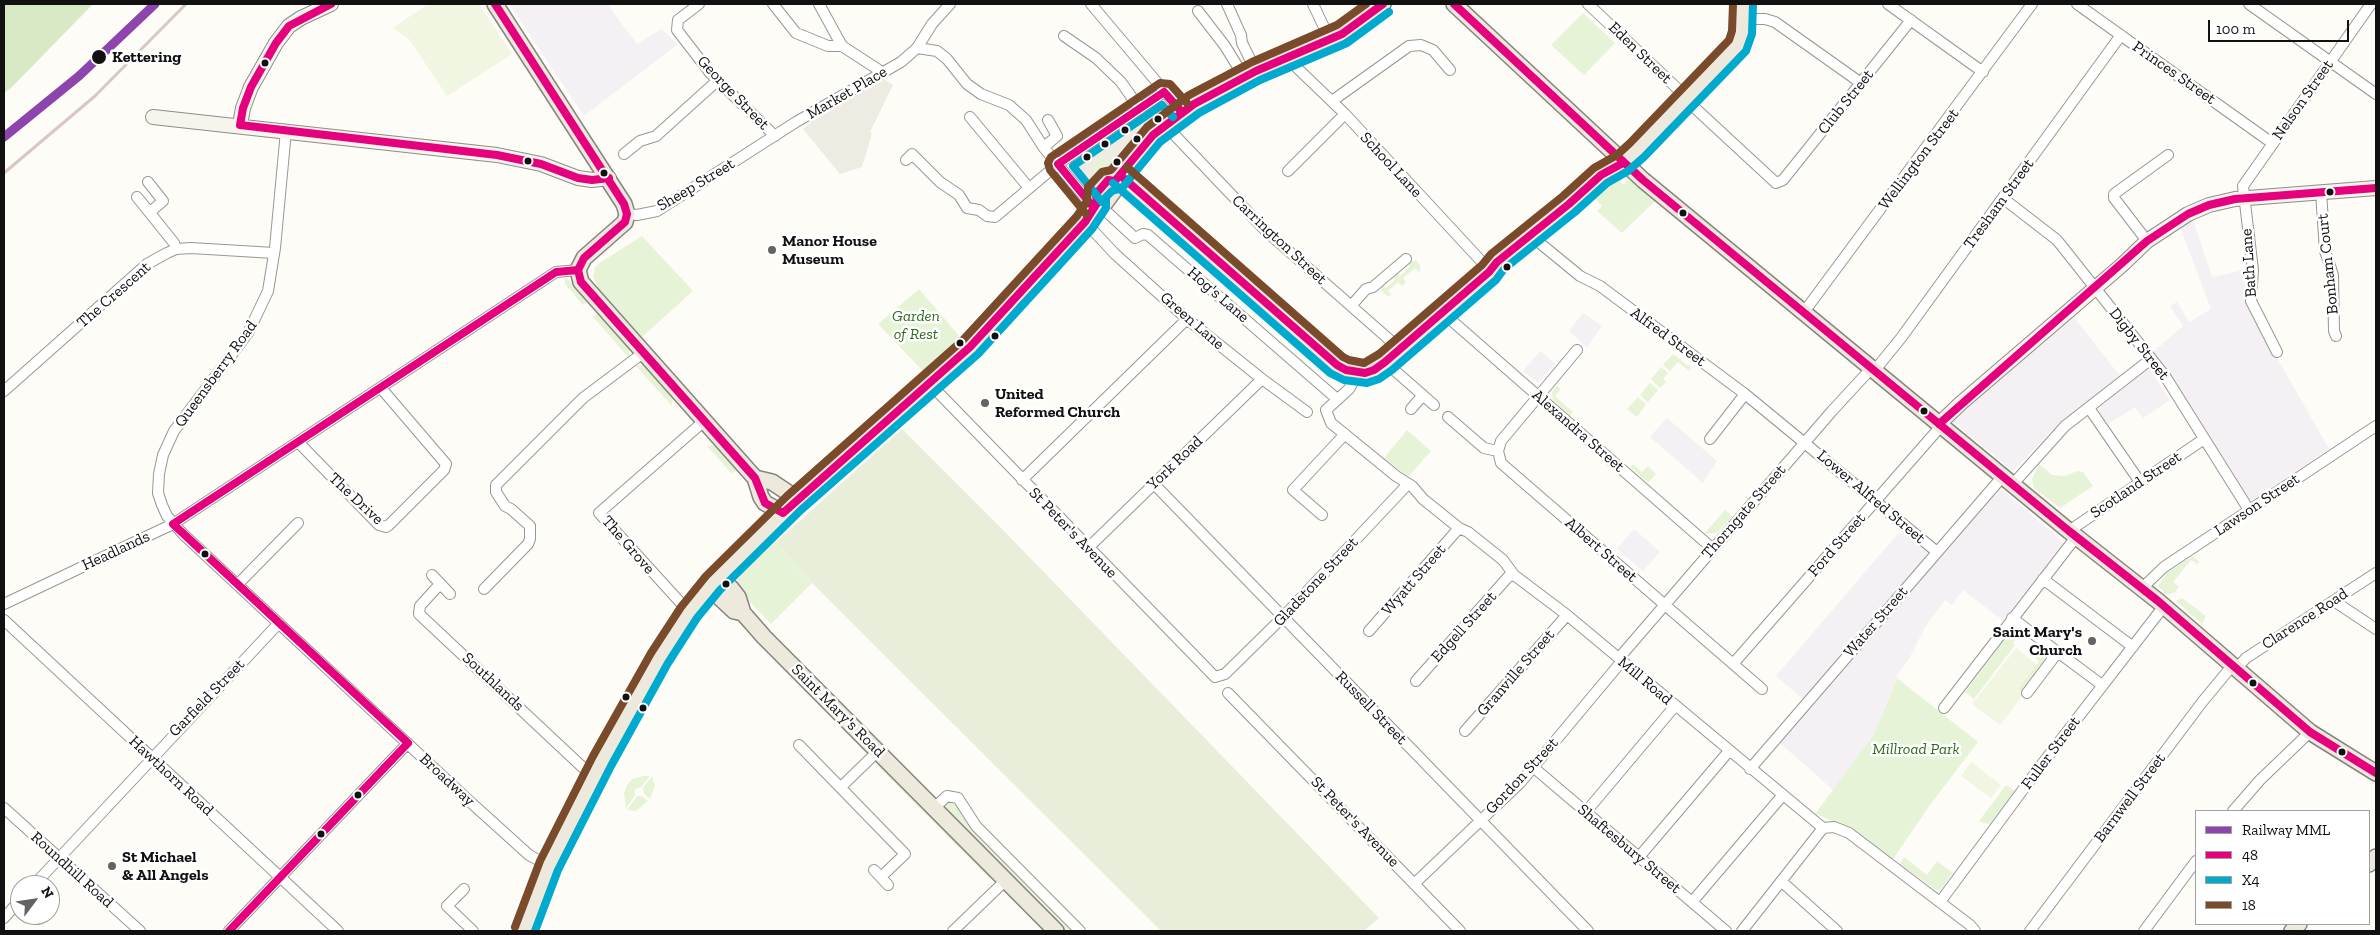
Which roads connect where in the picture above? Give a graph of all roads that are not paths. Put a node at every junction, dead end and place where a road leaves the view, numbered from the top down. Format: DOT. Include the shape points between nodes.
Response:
graph roads {
  1 [pos="331,4"];
  2 [pos="495,4"];
  3 [pos="698,4"];
  4 [pos="773,4"];
  5 [pos="819,4"];
  6 [pos="950,4"];
  7 [pos="1091,4"];
  8 [pos="1227,4"];
  9 [pos="1313,4"];
  10 [pos="1383,4"];
  11 [pos="1454,4"];
  12 [pos="1588,4"];
  13 [pos="1888,4"];
  14 [pos="2032,4"];
  15 [pos="2076,4"];
  16 [pos="2250,4"];
  17 [pos="2371,4"];
  18 [pos="1744,11"];
  19 [pos="1198,12"];
  20 [pos="1911,20"];
  21 [pos="2121,35"];
  22 [pos="1064,36"];
  23 [pos="1330,40"];
  24 [pos="842,46"];
  25 [pos="916,48"];
  26 [pos="1290,55"];
  27 [pos="2330,61"];
  28 [pos="1450,70"];
  29 [pos="882,72"];
  30 [pos="1983,72"];
  31 [pos="1250,74"];
  32 [pos="717,81"];
  33 [pos="1861,83"];
  34 [pos="1164,92"];
  35 [pos="2376,94"];
  36 [pos="1686,98"];
  37 [pos="1332,101"];
  38 [pos="1140,109"];
  39 [pos="1345,114"];
  40 [pos="153,117"];
  41 [pos="970,117"];
  42 [pos="1173,118"];
  43 [pos="1048,120"];
  44 [pos="240,125"];
  45 [pos="286,130"];
  46 [pos="776,136"];
  47 [pos="2272,143"];
  48 [pos="1044,147"];
  49 [pos="624,154"];
  50 [pos="2168,155"];
  51 [pos="906,160"];
  52 [pos="1623,163"];
  53 [pos="1058,164"];
  54 [pos="1288,171"];
  55 [pos="609,178"];
  56 [pos="1117,178"];
  57 [pos="148,182"];
  58 [pos="1780,183"];
  59 [pos="1029,188"];
  60 [pos="2376,188"];
  61 [pos="2322,192"];
  62 [pos="137,197"];
  63 [pos="2243,198"];
  64 [pos="2004,199"];
  65 [pos="1096,205"];
  66 [pos="150,212"];
  67 [pos="627,214"];
  68 [pos="1085,222"];
  69 [pos="1530,235"];
  70 [pos="2147,241"];
  71 [pos="176,250"];
  72 [pos="274,253"];
  73 [pos="1406,259"];
  74 [pos="1497,262"];
  75 [pos="578,270"];
  76 [pos="2094,288"];
  77 [pos="1351,306"];
  78 [pos="1804,312"];
  79 [pos="1443,313"];
  80 [pos="1187,319"];
  81 [pos="2336,336"];
  82 [pos="1577,350"];
  83 [pos="1398,351"];
  84 [pos="2277,352"];
  85 [pos="643,354"];
  86 [pos="2151,359"];
  87 [pos="1385,362"];
  88 [pos="1872,369"];
  89 [pos="1358,373"];
  90 [pos="1262,379"];
  91 [pos="929,384"];
  92 [pos="381,388"];
  93 [pos="4,391"];
  94 [pos="1745,394"];
  95 [pos="1423,395"];
  96 [pos="1539,397"];
  97 [pos="1338,399"];
  98 [pos="1434,405"];
  99 [pos="2089,408"];
  100 [pos="1410,409"];
  101 [pos="1307,412"];
  102 [pos="1448,417"];
  103 [pos="704,422"];
  104 [pos="1940,425"];
  105 [pos="2376,426"];
  106 [pos="1344,434"];
  107 [pos="1710,439"];
  108 [pos="2204,439"];
  109 [pos="1805,442"];
  110 [pos="299,443"];
  111 [pos="1498,452"];
  112 [pos="759,478"];
  113 [pos="1022,480"];
  114 [pos="2008,480"];
  115 [pos="2140,482"];
  116 [pos="1154,484"];
  117 [pos="1408,484"];
  118 [pos="804,494"];
  119 [pos="1875,501"];
  120 [pos="765,503"];
  121 [pos="2249,510"];
  122 [pos="783,513"];
  123 [pos="1322,515"];
  124 [pos="298,523"];
  125 [pos="174,524"];
  126 [pos="1459,528"];
  127 [pos="766,529"];
  128 [pos="2072,534"];
  129 [pos="1088,548"];
  130 [pos="1713,549"];
  131 [pos="1937,552"];
  132 [pos="2376,573"];
  133 [pos="1514,574"];
  134 [pos="432,575"];
  135 [pos="2042,579"];
  136 [pos="713,583"];
  137 [pos="238,584"];
  138 [pos="440,584"];
  139 [pos="2142,588"];
  140 [pos="484,589"];
  141 [pos="450,594"];
  142 [pos="2334,601"];
  143 [pos="4,604"];
  144 [pos="1665,604"];
  145 [pos="2164,606"];
  146 [pos="689,612"];
  147 [pos="1567,616"];
  148 [pos="1283,617"];
  149 [pos="2012,618"];
  150 [pos="4,620"];
  151 [pos="279,623"];
  152 [pos="2376,629"];
  153 [pos="1369,630"];
  154 [pos="2133,647"];
  155 [pos="2058,652"];
  156 [pos="1621,660"];
  157 [pos="1733,664"];
  158 [pos="2234,667"];
  159 [pos="1220,678"];
  160 [pos="1416,681"];
  161 [pos="2102,685"];
  162 [pos="1762,689"];
  163 [pos="1228,693"];
  164 [pos="2027,693"];
  165 [pos="1675,706"];
  166 [pos="1944,708"];
  167 [pos="1465,731"];
  168 [pos="2310,732"];
  169 [pos="408,743"];
  170 [pos="799,745"];
  171 [pos="878,751"];
  172 [pos="1729,751"];
  173 [pos="151,757"];
  174 [pos="1532,767"];
  175 [pos="1750,769"];
  176 [pos="2376,773"];
  177 [pos="593,778"];
  178 [pos="842,786"];
  179 [pos="1782,796"];
  180 [pos="4,808"];
  181 [pos="934,808"];
  182 [pos="2234,810"];
  183 [pos="1585,813"];
  184 [pos="1481,820"];
  185 [pos="1823,828"];
  186 [pos="1639,857"];
  187 [pos="60,858"];
  188 [pos="2195,861"];
  189 [pos="549,866"];
  190 [pos="44,875"];
  191 [pos="279,876"];
  192 [pos="881,877"];
  193 [pos="1006,880"];
  194 [pos="1782,881"];
  195 [pos="1414,884"];
  196 [pos="464,888"];
  197 [pos="1692,902"];
  198 [pos="1940,902"];
  199 [pos="140,931"];
  200 [pos="229,931"];
  201 [pos="338,931"];
  202 [pos="473,931"];
  203 [pos="524,931"];
  204 [pos="953,931"];
  205 [pos="1056,931"];
  206 [pos="1080,931"];
  207 [pos="1460,931"];
  208 [pos="1588,931"];
  209 [pos="1726,931"];
  210 [pos="1742,931"];
  211 [pos="1837,931"];
  212 [pos="1975,931"];
  213 [pos="2030,931"];
  214 [pos="2144,931"];
  1 -- 44 [label="street" via="289,26 276,43 252,87"];
  2 -- 55 [label="main road"];
  3 -- 32 [label="street, George Street" via="678,20 677,30"];
  4 -- 24 [label="street" via="796,33 828,46"];
  5 -- 24 [label="street"];
  6 -- 25 [label="street, Market Place"];
  7 -- 34 [label="street, Carrington Street"];
  8 -- 31 [label="street" via="1241,35"];
  9 -- 23 [label="street"];
  10 -- 23 [label="main road"];
  11 -- 52 [label="main road"];
  12 -- 36 [label="street, Eden Street"];
  13 -- 20 [label="street"];
  14 -- 30 [label="street, Wellington Street"];
  15 -- 21 [label="street, Princes Street"];
  16 -- 27 [label="street"];
  17 -- 27 [label="street, Nelson Street"];
  18 -- 33 [label="street" via="1774,22"];
  18 -- 36 [label="main road" via="1738,45"];
  19 -- 31 [label="street"];
  20 -- 30 [label="street"];
  20 -- 33 [label="street, Club Street"];
  21 -- 47 [label="street, Princes Street"];
  21 -- 64 [label="street, Tresham Street"];
  22 -- 38 [label="street" via="1115,76"];
  23 -- 26 [label="main road"];
  24 -- 29 [label="street"];
  25 -- 29 [label="street, Market Place" via="901,62"];
  25 -- 48 [label="street" via="937,51 981,94 1009,105 1026,120"];
  26 -- 31 [label="main road"];
  26 -- 37 [label="street, School Lane" via="1294,65"];
  27 -- 35 [label="street"];
  27 -- 47 [label="street, Nelson Street"];
  28 -- 37 [label="street" via="1433,50 1421,45 1409,46"];
  29 -- 46 [label="street, Market Place"];
  30 -- 78 [label="street, Wellington Street"];
  31 -- 42 [label="main road"];
  32 -- 46 [label="street, George Street"];
  32 -- 49 [label="street" via="656,136 640,141"];
  33 -- 58 [label="street, Club Street"];
  34 -- 38 [label="street"];
  34 -- 42 [label="street, Carrington Street"];
  36 -- 52 [label="main road"];
  36 -- 58 [label="street, Eden Street" via="1773,181"];
  37 -- 39 [label="street, School Lane"];
  38 -- 53 [label="street"];
  39 -- 54 [label="street"];
  39 -- 74 [label="street, School Lane" via="1482,262 1489,265"];
  40 -- 44 [label="street"];
  41 -- 59 [label="street"];
  42 -- 56 [label="main road" via="1153,135"];
  42 -- 77 [label="street, Carrington Street" via="1266,231"];
  43 -- 48 [label="street" via="1057,136"];
  44 -- 45 [label="street"];
  45 -- 55 [label="street" via="497,155 541,164 578,178"];
  45 -- 72 [label="street, Queensberry Road"];
  46 -- 67 [label="street, Sheep Street" via="657,210"];
  47 -- 63 [label="street, Nelson Street" via="2245,182"];
  48 -- 53 [label="street"];
  50 -- 70 [label="street" via="2114,194"];
  51 -- 59 [label="street" via="912,154 940,182 959,195 967,208 987,216 995,217"];
  52 -- 69 [label="main road" via="1602,175"];
  52 -- 78 [label="main road"];
  53 -- 59 [label="street"];
  53 -- 65 [label="street"];
  55 -- 67 [label="main road"];
  56 -- 65 [label="main road" via="1108,180 1096,194"];
  56 -- 89 [label="main road" via="1337,365"];
  57 -- 66 [label="street" via="163,201"];
  60 -- 61 [label="street"];
  61 -- 63 [label="street"];
  61 -- 81 [label="street, Bonham Court" via="2325,251 2332,275"];
  62 -- 66 [label="street"];
  63 -- 70 [label="street" via="2189,213"];
  63 -- 84 [label="street, Bath Lane" via="2253,270 2251,300"];
  64 -- 76 [label="street, Digby Street" via="2057,240"];
  64 -- 88 [label="street, Tresham Street" via="1901,338"];
  65 -- 68 [label="main road"];
  65 -- 97 [label="street, Hog's Lane" via="1135,238 1148,235"];
  66 -- 71 [label="street"];
  67 -- 75 [label="main road" via="622,227 584,258"];
  68 -- 80 [label="street, Green Lane"];
  68 -- 91 [label="main road" via="970,347"];
  69 -- 74 [label="main road"];
  69 -- 94 [label="street, Alfred Street" via="1580,276 1600,286"];
  70 -- 76 [label="street"];
  71 -- 72 [label="street, The Crescent" via="205,248"];
  71 -- 93 [label="street, The Crescent" via="147,264"];
  72 -- 125 [label="street, Queensberry Road" via="268,291 248,333 187,412 174,431 164,455 158,474 158,493"];
  73 -- 77 [label="street" via="1373,288 1366,289"];
  74 -- 79 [label="main road"];
  75 -- 85 [label="main road" via="587,290"];
  75 -- 92 [label="street, Headlands" via="556,272"];
  76 -- 86 [label="street, Digby Street"];
  76 -- 104 [label="street" via="1960,403"];
  77 -- 83 [label="street, Carrington Street"];
  78 -- 88 [label="main road"];
  79 -- 83 [label="main road"];
  79 -- 96 [label="street, Alexandra Street"];
  80 -- 90 [label="street, Green Lane"];
  80 -- 113 [label="street"];
  82 -- 96 [label="street"];
  83 -- 87 [label="main road"];
  85 -- 103 [label="main road"];
  85 -- 140 [label="street" via="583,398 496,485 499,499 530,526 530,539"];
  86 -- 99 [label="street, Water Street"];
  86 -- 108 [label="street, Digby Street"];
  87 -- 89 [label="main road" via="1374,370"];
  87 -- 95 [label="street"];
  88 -- 104 [label="main road"];
  88 -- 109 [label="street, Thorngate Street"];
  89 -- 97 [label="street" via="1349,389"];
  90 -- 101 [label="street, Green Lane"];
  90 -- 116 [label="street, York Road"];
  91 -- 113 [label="street, St Peter's Avenue"];
  91 -- 118 [label="main road"];
  92 -- 110 [label="street, Headlands"];
  92 -- 110 [label="street, The Drive" via="446,464 444,470 390,525 379,524"];
  94 -- 107 [label="street"];
  94 -- 109 [label="street, Alfred Street"];
  95 -- 98 [label="street"];
  95 -- 100 [label="street"];
  96 -- 111 [label="street" via="1501,441"];
  96 -- 130 [label="street, Alexandra Street"];
  97 -- 106 [label="street, Mill Road" via="1326,414"];
  99 -- 114 [label="street, Water Street"];
  99 -- 115 [label="street"];
  102 -- 111 [label="street" via="1484,448"];
  103 -- 112 [label="main road"];
  103 -- 146 [label="street, The Grove" via="599,513"];
  104 -- 114 [label="main road"];
  104 -- 119 [label="street, Ford Street"];
  105 -- 121 [label="street, Lawson Street"];
  106 -- 117 [label="street, Mill Road"];
  106 -- 123 [label="street" via="1293,490"];
  108 -- 115 [label="street, Scotland Street"];
  108 -- 121 [label="street, Digby Street"];
  109 -- 119 [label="street, Lower Alfred Street"];
  109 -- 130 [label="street, Thorngate Street"];
  110 -- 125 [label="street, Headlands"];
  111 -- 144 [label="street, Albert Street" via="1501,463 1509,471"];
  112 -- 118 [label="main road" via="790,494"];
  112 -- 120 [label="main road"];
  112 -- 122 [label="main road" via="773,492"];
  113 -- 129 [label="street, St Peter's Avenue"];
  114 -- 128 [label="main road"];
  114 -- 131 [label="street, Water Street"];
  115 -- 128 [label="street, Scotland Street"];
  116 -- 129 [label="street, York Road"];
  116 -- 148 [label="street, Russell Street"];
  117 -- 126 [label="street, Mill Road"];
  117 -- 148 [label="street, Gladstone Street"];
  118 -- 122 [label="main road"];
  119 -- 131 [label="street, Lower Alfred Street"];
  119 -- 157 [label="street, Ford Street"];
  120 -- 122 [label="main road"];
  120 -- 127 [label="main road"];
  121 -- 139 [label="street, Lawson Street" via="2164,567"];
  122 -- 127 [label="main road"];
  124 -- 137 [label="street"];
  125 -- 137 [label="street, Broadway"];
  125 -- 143 [label="street, Headlands"];
  126 -- 133 [label="street, Mill Road" via="1503,560"];
  126 -- 153 [label="street, Wyatt Street"];
  127 -- 136 [label="main road"];
  128 -- 135 [label="street, Scotland Street"];
  128 -- 139 [label="main road"];
  129 -- 159 [label="street, St Peter's Avenue" via="1215,678"];
  130 -- 144 [label="street, Thorngate Street"];
  131 -- 175 [label="street, Water Street"];
  132 -- 142 [label="street, Clarence Road"];
  133 -- 147 [label="street, Mill Road"];
  133 -- 160 [label="street, Edgell Street"];
  134 -- 138 [label="street"];
  135 -- 149 [label="street, Scotland Street"];
  135 -- 154 [label="street"];
  136 -- 146 [label="main road"];
  136 -- 171 [label="main road, Saint Mary's Road" via="730,588 738,597 743,613"];
  137 -- 151 [label="street, Broadway"];
  138 -- 141 [label="street"];
  138 -- 177 [label="street, Southlands" via="420,606 419,614"];
  139 -- 145 [label="main road"];
  142 -- 152 [label="street"];
  142 -- 158 [label="street, Clarence Road"];
  144 -- 156 [label="street, Thorngate Street"];
  144 -- 157 [label="street, Albert Street"];
  145 -- 154 [label="street, Fuller Street"];
  145 -- 158 [label="main road"];
  146 -- 177 [label="main road" via="656,663"];
  147 -- 156 [label="street, Mill Road"];
  147 -- 167 [label="street, Granville Street"];
  148 -- 159 [label="street, Gladstone Street"];
  148 -- 184 [label="street, Russell Street"];
  149 -- 155 [label="street"];
  149 -- 166 [label="street, Scotland Street"];
  150 -- 173 [label="street, Hawthorn Road"];
  151 -- 169 [label="street, Broadway"];
  151 -- 173 [label="street, Garfield Street"];
  154 -- 161 [label="street, Fuller Street"];
  155 -- 161 [label="street"];
  155 -- 164 [label="street"];
  156 -- 165 [label="street, Mill Road"];
  156 -- 174 [label="street, Gordon Street"];
  157 -- 162 [label="street, Albert Street"];
  158 -- 168 [label="main road"];
  158 -- 213 [label="street, Barnwell Street" via="2203,701"];
  161 -- 198 [label="street, Fuller Street"];
  163 -- 195 [label="street, St Peter's Avenue"];
  165 -- 172 [label="street, Mill Road"];
  165 -- 183 [label="street"];
  168 -- 176 [label="main road"];
  168 -- 182 [label="street"];
  169 -- 189 [label="street, Broadway" via="510,839 537,861"];
  169 -- 191 [label="street"];
  170 -- 178 [label="street"];
  171 -- 178 [label="street"];
  171 -- 181 [label="main road, Saint Mary's Road"];
  172 -- 175 [label="street, Mill Road"];
  172 -- 186 [label="street"];
  173 -- 187 [label="street, Garfield Street"];
  173 -- 191 [label="street, Hawthorn Road"];
  174 -- 183 [label="street, Shaftesbury Street"];
  174 -- 184 [label="street, Gordon Street"];
  175 -- 179 [label="street, Mill Road"];
  177 -- 189 [label="main road"];
  178 -- 192 [label="street" via="905,854"];
  179 -- 185 [label="street, Mill Road"];
  179 -- 197 [label="street"];
  180 -- 187 [label="street, Roundhill Road"];
  181 -- 193 [label="main road, Saint Mary's Road"];
  181 -- 206 [label="street" via="948,796 958,798 983,833"];
  183 -- 186 [label="street, Shaftesbury Street"];
  184 -- 195 [label="street, Gordon Street"];
  184 -- 208 [label="street, Russell Street"];
  185 -- 194 [label="street"];
  185 -- 198 [label="street, Mill Road" via="1834,827 1849,833"];
  186 -- 197 [label="street, Shaftesbury Street"];
  187 -- 190 [label="street, Garfield Street"];
  187 -- 199 [label="street, Roundhill Road"];
  188 -- 214 [label="street"];
  189 -- 203 [label="main road"];
  191 -- 200 [label="street"];
  191 -- 201 [label="street, Hawthorn Road"];
  193 -- 204 [label="street"];
  193 -- 205 [label="main road, Saint Mary's Road"];
  194 -- 210 [label="street"];
  194 -- 211 [label="street"];
  195 -- 207 [label="street, St Peter's Avenue"];
  196 -- 202 [label="street" via="446,906"];
  197 -- 209 [label="street, Shaftesbury Street"];
  198 -- 212 [label="street, Mill Road"];
}
